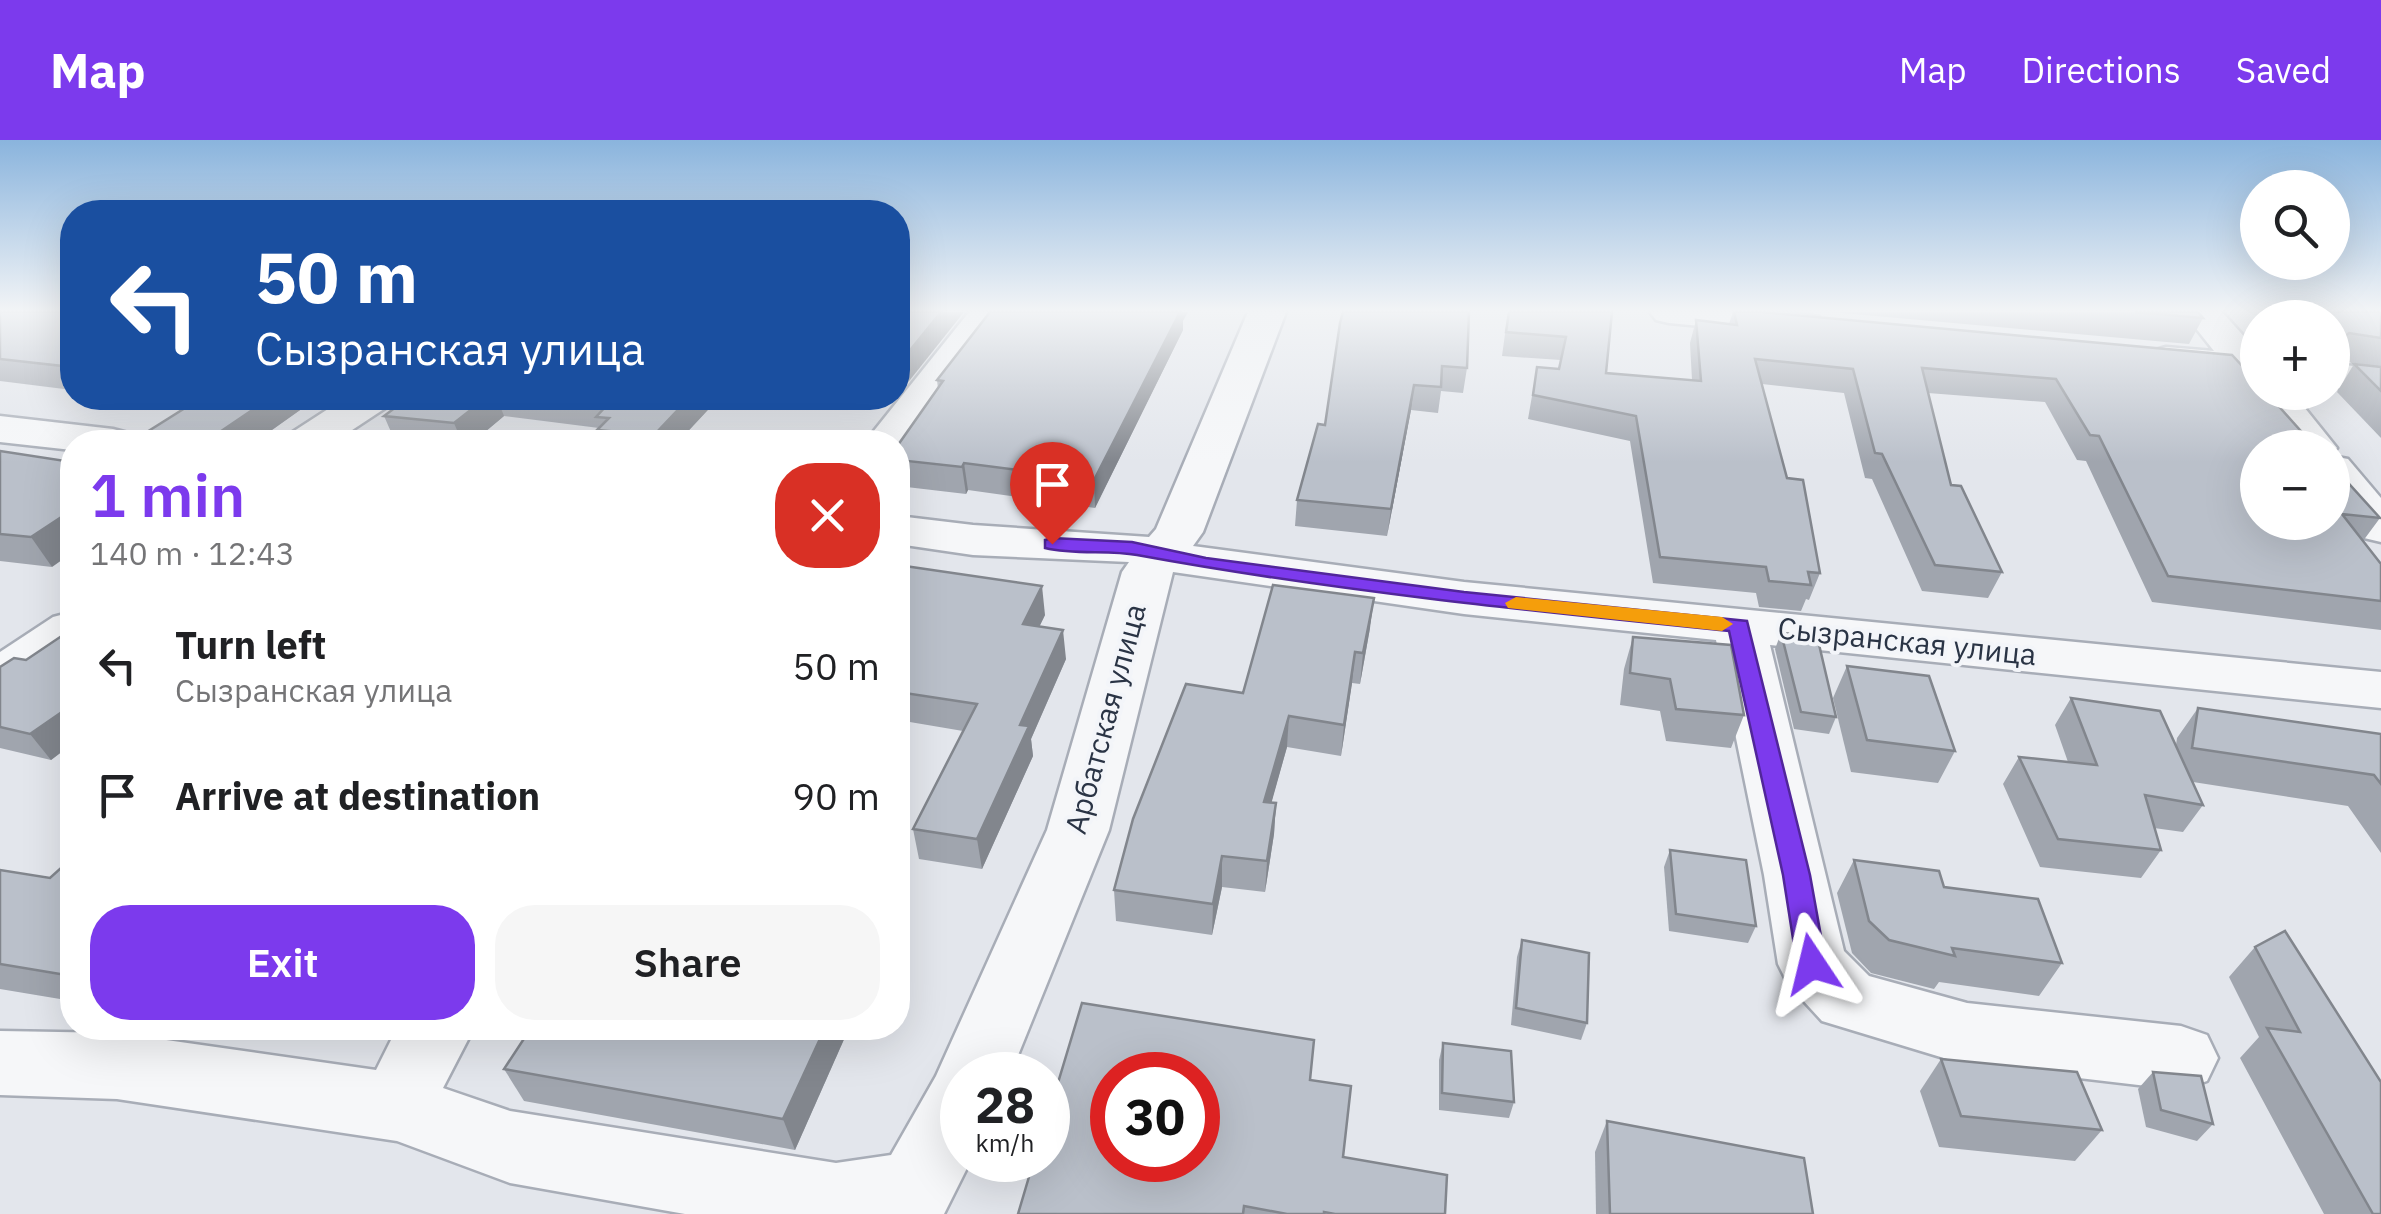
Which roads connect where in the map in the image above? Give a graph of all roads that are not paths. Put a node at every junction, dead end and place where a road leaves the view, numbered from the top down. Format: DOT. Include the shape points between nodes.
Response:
graph roads {
  1 [pos="949,362"];
  2 [pos="1247,362"];
  3 [pos="2173,362"];
  4 [pos="2240,372"];
  5 [pos="2350,378"];
  6 [pos="2381,382"];
  7 [pos="354,410"];
  8 [pos="2285,410"];
  9 [pos="0,429"];
  10 [pos="324,430"];
  11 [pos="895,430"];
  12 [pos="2301,430"];
  13 [pos="60,436"];
  14 [pos="2350,491"];
  15 [pos="2381,528"];
  16 [pos="910,532"];
  17 [pos="1162,554"];
  18 [pos="1739,626"];
  19 [pos="60,637"];
  20 [pos="0,677"];
  21 [pos="2381,690"];
  22 [pos="428,1040"];
  23 [pos="131,1047"];
  24 [pos="983,1052"];
  25 [pos="2181,1058"];
  26 [pos="0,1063"];
  27 [pos="397,1107"];
  28 [pos="940,1162"];
  29 [pos="926,1202"];
  1 -- 11 [label="street"];
  2 -- 17 [label="street, Арбатская улица" via="1180,532"];
  3 -- 4 [label="street"];
  5 -- 6 [label="street"];
  7 -- 10 [label="street"];
  8 -- 12 [label="street"];
  9 -- 13 [label="street"];
  14 -- 15 [label="street"];
  16 -- 17 [label="street, Сызранская улица"];
  17 -- 18 [label="street, Сызранская улица" via="1464,598"];
  17 -- 24 [label="street, Арбатская улица" via="1147,572 1078,830"];
  18 -- 21 [label="street, Сызранская улица"];
  18 -- 25 [label="street" via="1812,964 1846,1000 1967,1034"];
  19 -- 20 [label="street"];
  22 -- 27 [label="street"];
  23 -- 26 [label="street"];
  23 -- 27 [label="street"];
  27 -- 29 [label="street" via="510,1147 836,1202"];
  28 -- 29 [label="street"];
}
